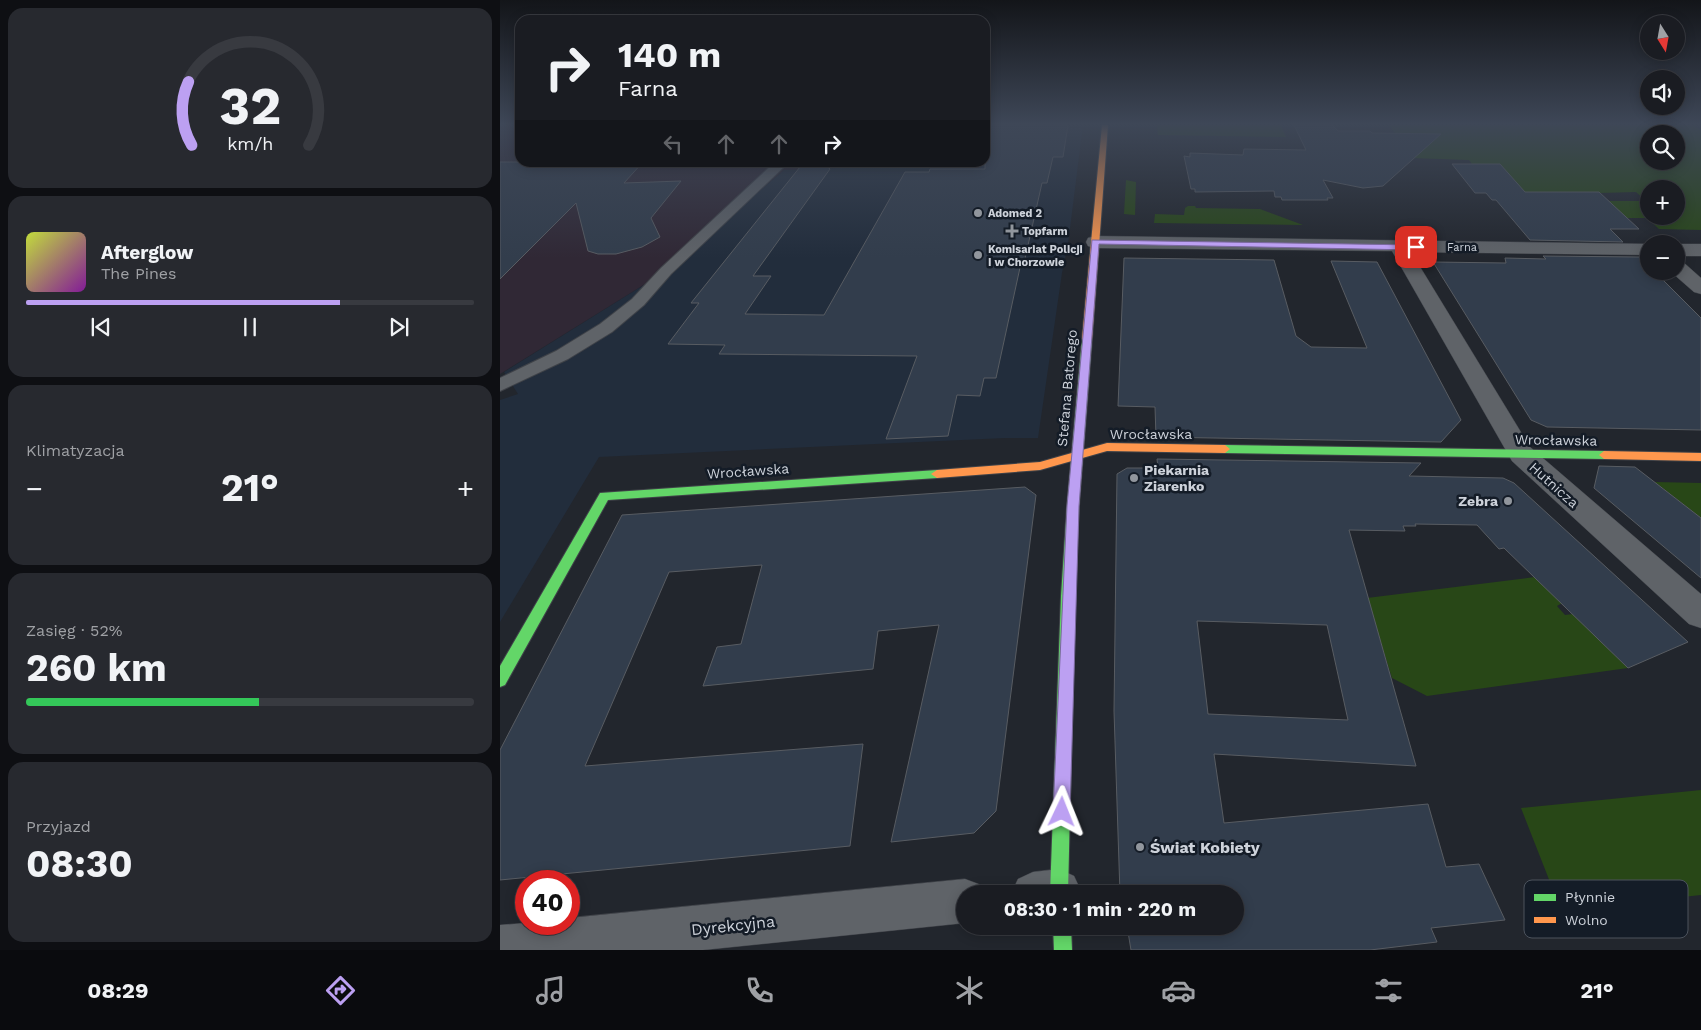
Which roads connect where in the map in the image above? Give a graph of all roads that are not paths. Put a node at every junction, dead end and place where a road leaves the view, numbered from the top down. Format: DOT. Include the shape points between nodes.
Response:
graph roads {
  1 [pos="775,169"];
  2 [pos="1101,169"];
  3 [pos="1095,242"];
  4 [pos="1399,247"];
  5 [pos="1640,249"];
  6 [pos="1685,250"];
  7 [pos="1701,250"];
  8 [pos="1685,274"];
  9 [pos="1701,288"];
  10 [pos="500,385"];
  11 [pos="1076,454"];
  12 [pos="1521,454"];
  13 [pos="1701,457"];
  14 [pos="1701,614"];
  15 [pos="500,680"];
  16 [pos="1054,885"];
  17 [pos="956,902"];
  18 [pos="1060,935"];
  19 [pos="500,948"];
  20 [pos="1063,950"];
  1 -- 10 [label="lane" via="666,271 638,302 606,328 562,355"];
  2 -- 3 [label="street, Stefana Batorego"];
  3 -- 4 [label="street, Farna"];
  3 -- 11 [label="street, Stefana Batorego"];
  4 -- 5 [label="street, Farna"];
  4 -- 12 [label="street, Hutnicza"];
  6 -- 7 [label="street"];
  8 -- 9 [label="street"];
  11 -- 12 [label="street, Wrocławska" via="1107,447"];
  11 -- 15 [label="street, Wrocławska" via="1040,466 1012,469 604,496"];
  11 -- 16 [label="street, Stefana Batorego"];
  12 -- 13 [label="street, Wrocławska"];
  12 -- 14 [label="street, Hutnicza"];
  17 -- 19 [label="street, Dyrekcyjna"];
  18 -- 20 [label="street, Stefana Batorego"];
}
